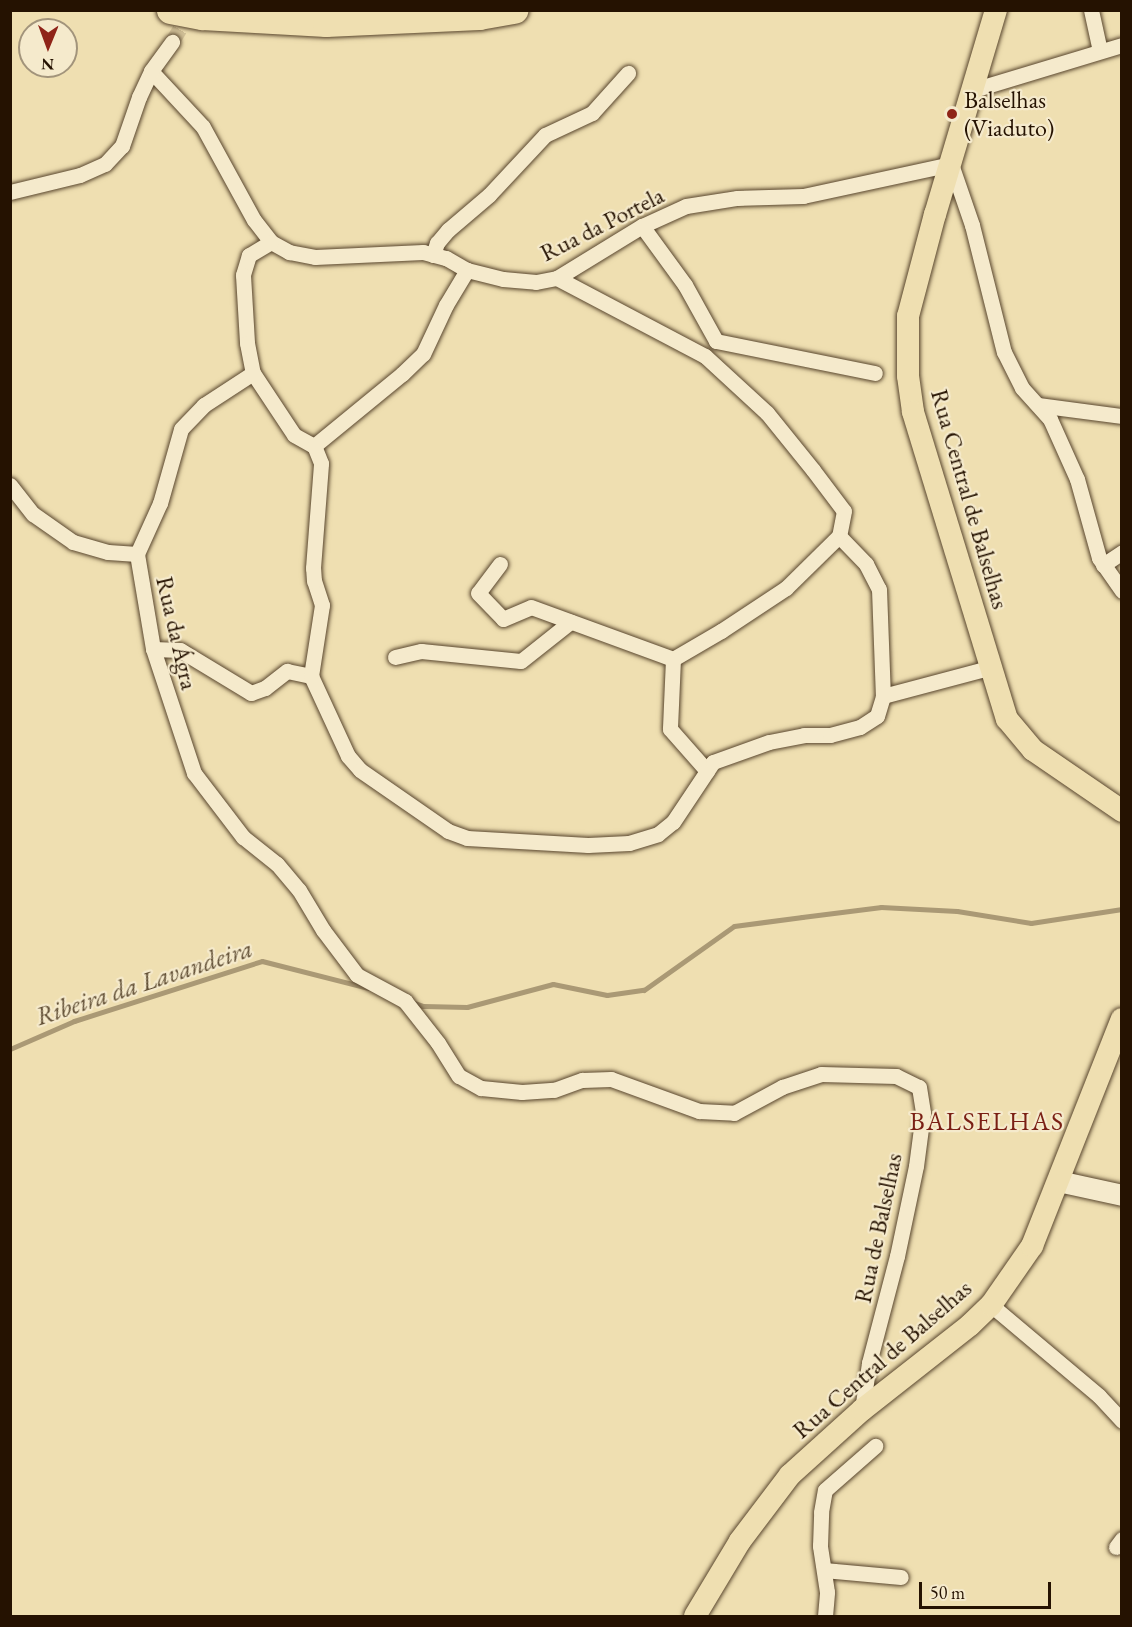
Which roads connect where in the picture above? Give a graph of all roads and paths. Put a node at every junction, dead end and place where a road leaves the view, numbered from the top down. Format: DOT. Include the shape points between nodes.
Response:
graph roads {
  1 [pos="170,10"];
  2 [pos="514,10"];
  3 [pos="996,10"];
  4 [pos="1091,10"];
  5 [pos="172,42"];
  6 [pos="1122,45"];
  7 [pos="1100,51"];
  8 [pos="151,71"];
  9 [pos="628,73"];
  10 [pos="973,90"];
  11 [pos="951,164"];
  12 [pos="10,192"];
  13 [pos="642,226"];
  14 [pos="271,242"];
  15 [pos="432,255"];
  16 [pos="467,270"];
  17 [pos="557,278"];
  18 [pos="716,341"];
  19 [pos="705,356"];
  20 [pos="253,373"];
  21 [pos="875,373"];
  22 [pos="1038,405"];
  23 [pos="1122,416"];
  24 [pos="314,446"];
  25 [pos="10,485"];
  26 [pos="839,536"];
  27 [pos="1122,552"];
  28 [pos="137,554"];
  29 [pos="500,564"];
  30 [pos="1103,565"];
  31 [pos="1122,591"];
  32 [pos="570,622"];
  33 [pos="153,649"];
  34 [pos="394,657"];
  35 [pos="673,659"];
  36 [pos="992,667"];
  37 [pos="311,676"];
  38 [pos="883,696"];
  39 [pos="707,771"];
  40 [pos="1122,811"];
  41 [pos="405,1001"];
  42 [pos="1122,1019"];
  43 [pos="1058,1181"];
  44 [pos="1122,1195"];
  45 [pos="991,1305"];
  46 [pos="862,1410"];
  47 [pos="1122,1420"];
  48 [pos="876,1446"];
  49 [pos="824,1570"];
  50 [pos="902,1576"];
  51 [pos="695,1617"];
  52 [pos="825,1617"];
  1 -- 2 [label="highway" via="202,16 326,23 479,16"];
  3 -- 10 [label="main road, Rua Central de Balselhas"];
  4 -- 7 [label="street"];
  5 -- 8 [label="street"];
  6 -- 7 [label="street"];
  7 -- 10 [label="street"];
  8 -- 12 [label="street" via="122,146 105,164 80,175"];
  8 -- 14 [label="street" via="203,127 254,220"];
  9 -- 15 [label="street" via="592,113 545,135 489,195 448,230"];
  10 -- 11 [label="main road, Rua Central de Balselhas"];
  11 -- 13 [label="street, Rua da Portela" via="803,196 737,198 686,206"];
  11 -- 22 [label="street" via="972,225 1004,352 1023,388"];
  11 -- 36 [label="main road, Rua Central de Balselhas" via="908,316 908,376 913,412"];
  13 -- 17 [label="street, Rua da Portela"];
  13 -- 18 [label="street" via="685,285"];
  14 -- 15 [label="street, Rua da Portela" via="289,252 315,256 423,252"];
  14 -- 20 [label="street" via="249,255 243,275"];
  15 -- 16 [label="street, Rua da Portela"];
  16 -- 17 [label="street, Rua da Portela" via="536,282"];
  16 -- 24 [label="street" via="423,354"];
  17 -- 19 [label="street"];
  18 -- 19 [label="street"];
  18 -- 21 [label="street"];
  19 -- 26 [label="street" via="767,413 844,511"];
  20 -- 24 [label="street" via="294,435"];
  20 -- 28 [label="street, Rua da Ágra" via="204,405 181,429 160,503"];
  22 -- 23 [label="street"];
  22 -- 30 [label="street" via="1050,419 1068,457"];
  24 -- 37 [label="street" via="321,463 313,568 322,605"];
  25 -- 28 [label="street" via="33,514 74,542 108,552"];
  26 -- 35 [label="street" via="786,588"];
  26 -- 38 [label="street" via="866,564 879,589"];
  27 -- 30 [label="street"];
  28 -- 33 [label="street, Rua da Ágra"];
  29 -- 32 [label="street" via="478,593 503,619 531,607"];
  30 -- 31 [label="street"];
  32 -- 34 [label="street" via="521,661 421,651"];
  32 -- 35 [label="street"];
  33 -- 37 [label="street" via="180,650 251,693 265,688 287,671"];
  33 -- 41 [label="street, Rua da Ágra" via="194,773 243,837 277,864 299,890 357,975"];
  35 -- 39 [label="street" via="670,729"];
  36 -- 38 [label="street"];
  36 -- 40 [label="main road, Rua Central de Balselhas" via="1007,718 1033,750"];
  37 -- 39 [label="street" via="348,756 360,770 448,831 467,838 588,845 629,843 658,834 673,822"];
  38 -- 39 [label="street" via="876,716 860,726 830,735 768,742 713,762"];
  41 -- 46 [label="street, Rua de Balselhas" via="459,1076 481,1088 554,1090 582,1080 611,1079 699,1111 734,1113 782,1087 821,1074 896,1076 919,1087 923,1113 916,1166 869,1363"];
  42 -- 43 [label="main road, Rua Central de Balselhas"];
  43 -- 44 [label="street"];
  43 -- 45 [label="main road, Rua Central de Balselhas" via="1032,1246"];
  45 -- 46 [label="main road, Rua Central de Balselhas"];
  45 -- 47 [label="street"];
  46 -- 51 [label="main road, Rua Central de Balselhas" via="790,1475 740,1541"];
  48 -- 49 [label="street" via="825,1490 820,1546"];
  49 -- 50 [label="street"];
  49 -- 52 [label="street"];
}
